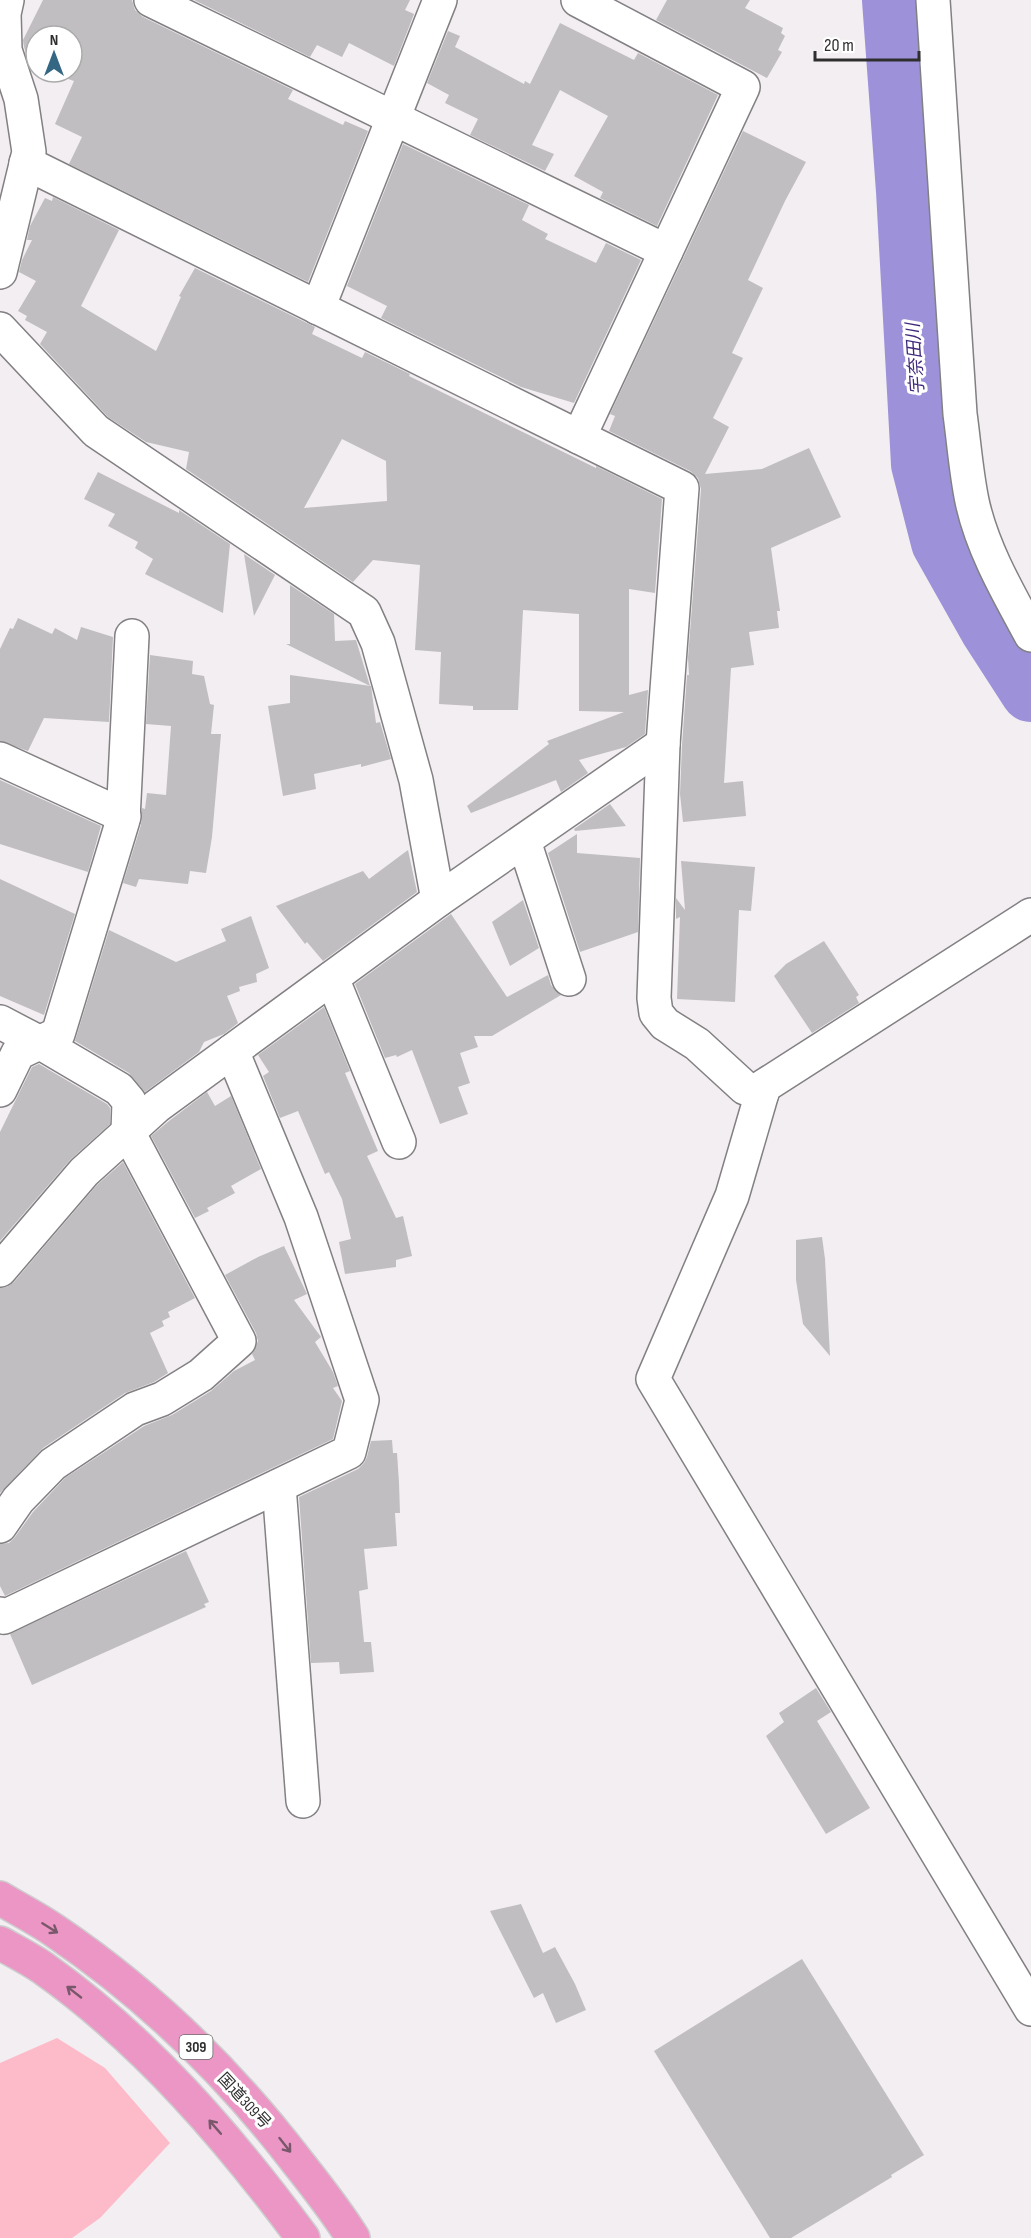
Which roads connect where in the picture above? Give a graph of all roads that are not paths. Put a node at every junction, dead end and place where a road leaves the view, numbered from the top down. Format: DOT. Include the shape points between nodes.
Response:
graph roads {
  1 [pos="151,0"];
  2 [pos="440,0"];
  3 [pos="579,0"];
  4 [pos="933,0"];
  5 [pos="4,20"];
  6 [pos="393,118"];
  7 [pos="26,163"];
  8 [pos="666,251"];
  9 [pos="0,272"];
  10 [pos="318,308"];
  11 [pos="0,329"];
  12 [pos="579,437"];
  13 [pos="1031,635"];
  14 [pos="132,636"];
  15 [pos="663,744"];
  16 [pos="0,759"];
  17 [pos="124,816"];
  18 [pos="524,841"];
  19 [pos="438,900"];
  20 [pos="1031,915"];
  21 [pos="332,978"];
  22 [pos="569,979"];
  23 [pos="0,1023"];
  24 [pos="40,1043"];
  25 [pos="232,1051"];
  26 [pos="0,1090"];
  27 [pos="762,1093"];
  28 [pos="128,1132"];
  29 [pos="399,1142"];
  30 [pos="0,1270"];
  31 [pos="279,1486"];
  32 [pos="0,1526"];
  33 [pos="0,1614"];
  34 [pos="303,1801"];
  35 [pos="0,1898"];
  36 [pos="0,1943"];
  37 [pos="1031,2009"];
  38 [pos="303,2238"];
  39 [pos="353,2238"];
  1 -- 6 [label="street"];
  2 -- 6 [label="street"];
  3 -- 8 [label="street" via="743,87"];
  4 -- 13 [label="street" via="960,414 972,502 989,552"];
  5 -- 7 [label="street" via="5,50 21,99 29,152"];
  6 -- 8 [label="street"];
  6 -- 10 [label="street"];
  7 -- 9 [label="street"];
  7 -- 10 [label="street"];
  8 -- 12 [label="street"];
  10 -- 12 [label="street"];
  11 -- 19 [label="street" via="96,430 364,612 378,643 416,780"];
  12 -- 15 [label="street" via="682,488"];
  14 -- 17 [label="street"];
  15 -- 18 [label="street"];
  15 -- 27 [label="street" via="656,1013 745,1088"];
  16 -- 17 [label="street"];
  17 -- 24 [label="street" via="58,1034"];
  18 -- 19 [label="street"];
  18 -- 22 [label="street"];
  19 -- 21 [label="street"];
  20 -- 27 [label="street" via="764,1086"];
  21 -- 25 [label="street"];
  21 -- 29 [label="street"];
  23 -- 24 [label="street"];
  24 -- 26 [label="street" via="18,1053"];
  24 -- 28 [label="street" via="119,1089 129,1101"];
  25 -- 28 [label="street"];
  25 -- 31 [label="street" via="301,1217 362,1400 349,1452"];
  27 -- 37 [label="street" via="732,1196 653,1379"];
  28 -- 30 [label="street" via="84,1172"];
  28 -- 32 [label="street" via="238,1341 201,1375 162,1399 135,1409 53,1464 18,1500"];
  31 -- 33 [label="street" via="4,1617"];
  31 -- 34 [label="street"];
  35 -- 39 [label="highway, 国道309号 / 309, one-way" via="55,1930 140,1995 195,2046 272,2128"];
  38 -- 36 [label="highway, 309, one-way" via="256,2174 185,2093 106,2017 42,1967"];
}
